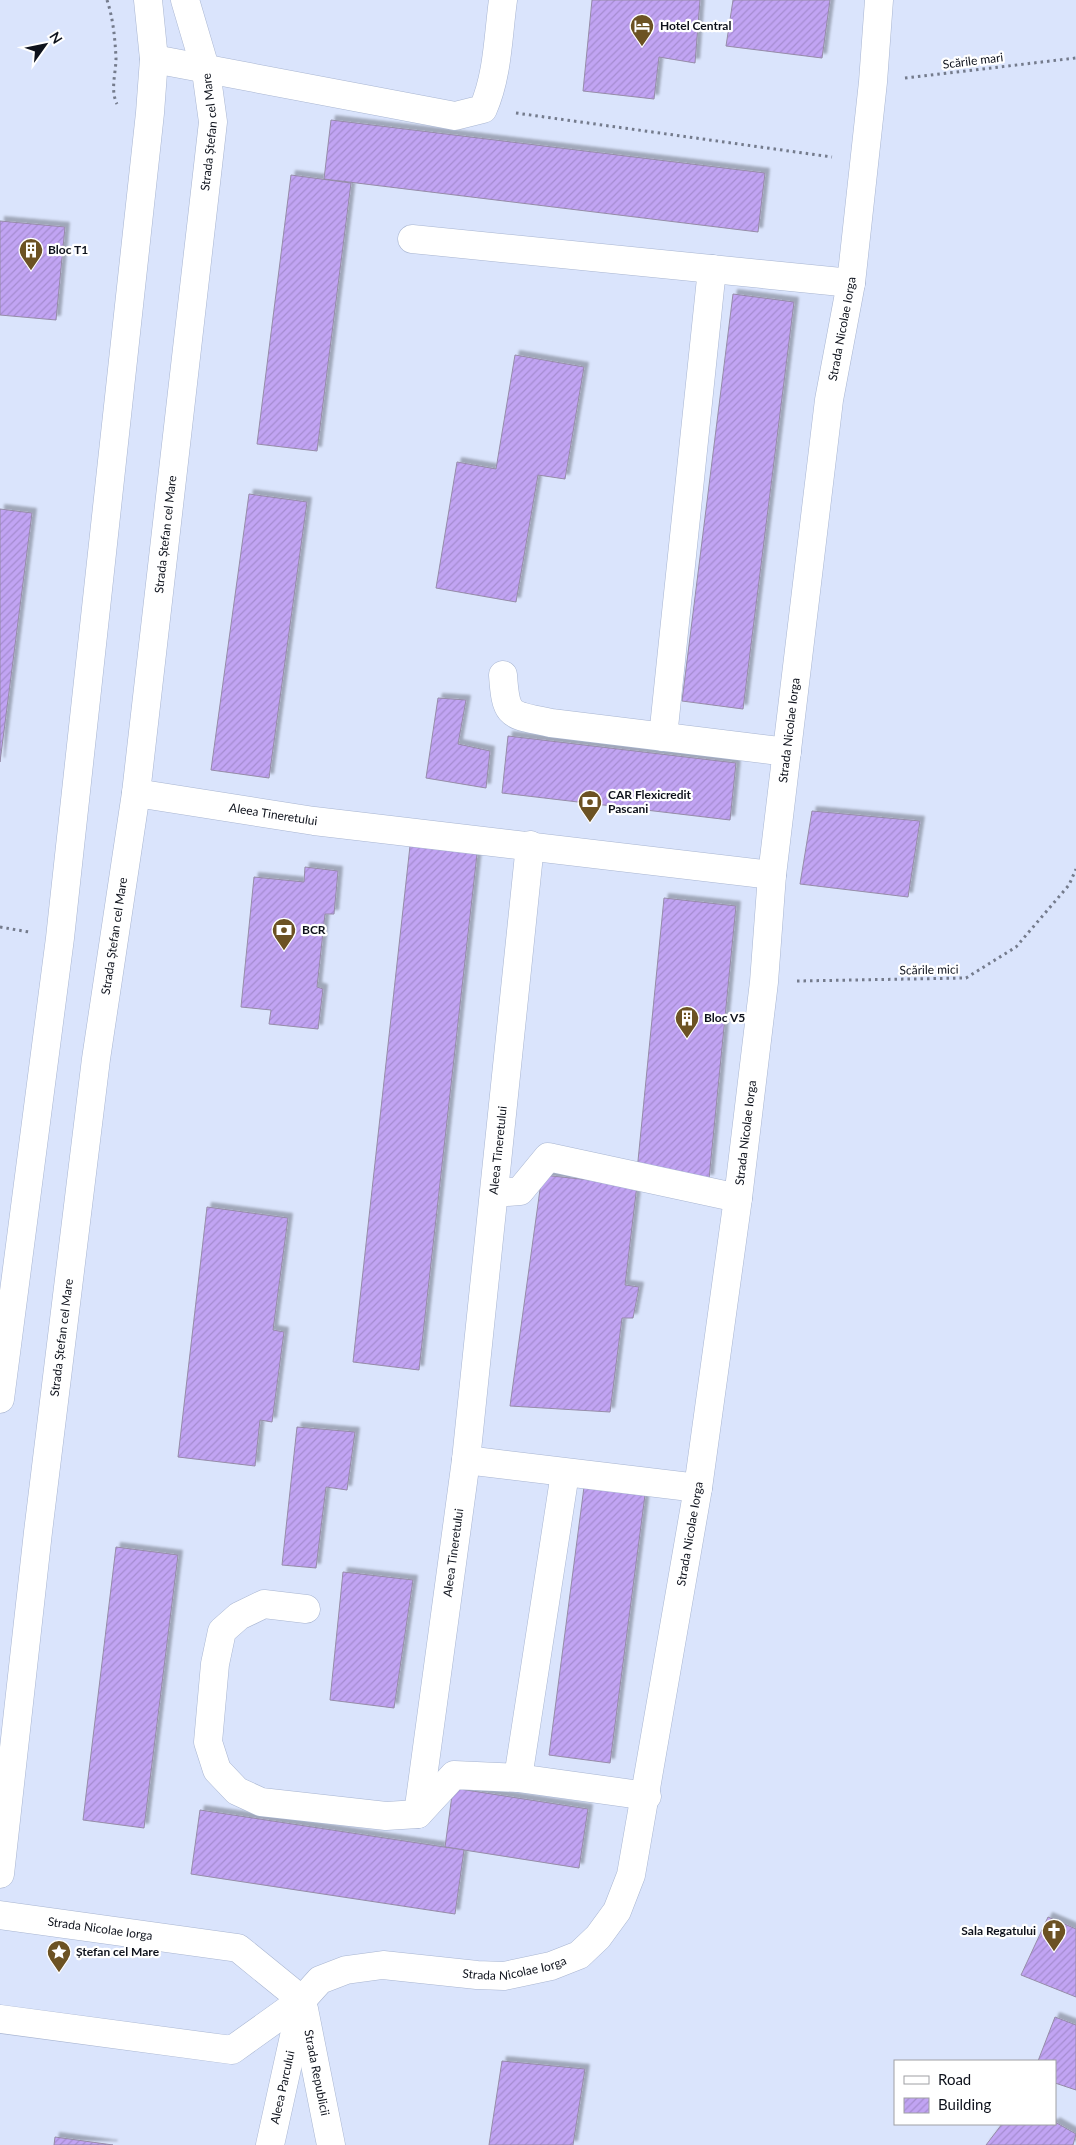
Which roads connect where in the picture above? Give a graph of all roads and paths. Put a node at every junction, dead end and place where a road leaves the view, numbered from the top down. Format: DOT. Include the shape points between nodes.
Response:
graph roads {
  1 [pos="107,0"];
  2 [pos="148,0"];
  3 [pos="186,0"];
  4 [pos="503,0"];
  5 [pos="879,0"];
  6 [pos="1076,58"];
  7 [pos="154,59"];
  8 [pos="206,71"];
  9 [pos="873,82"];
  10 [pos="483,108"];
  11 [pos="150,113"];
  12 [pos="864,161"];
  13 [pos="412,239"];
  14 [pos="712,269"];
  15 [pos="851,283"];
  16 [pos="503,675"];
  17 [pos="663,737"];
  18 [pos="787,752"];
  19 [pos="136,793"];
  20 [pos="530,845"];
  21 [pos="1076,868"];
  22 [pos="772,874"];
  23 [pos="764,982"];
  24 [pos="495,1193"];
  25 [pos="738,1198"];
  26 [pos="0,1399"];
  27 [pos="466,1460"];
  28 [pos="565,1473"];
  29 [pos="698,1488"];
  30 [pos="306,1610"];
  31 [pos="518,1778"];
  32 [pos="646,1796"];
  33 [pos="418,1814"];
  34 [pos="0,1874"];
  35 [pos="0,1915"];
  36 [pos="302,2000"];
  37 [pos="0,2019"];
  38 [pos="270,2145"];
  39 [pos="331,2145"];
  1 -- 11 [label="path" via="112,16 116,103 122,109"];
  2 -- 7 [label="street"];
  3 -- 8 [label="street, Strada Ștefan cel Mare"];
  4 -- 10 [label="street" via="493,82"];
  5 -- 9 [label="street, Strada Nicolae Iorga"];
  6 -- 9 [label="path, Scările mari"];
  7 -- 8 [label="street"];
  7 -- 11 [label="street"];
  8 -- 10 [label="street" via="455,116"];
  8 -- 19 [label="street, Strada Ștefan cel Mare" via="213,122"];
  9 -- 12 [label="street, Strada Nicolae Iorga"];
  10 -- 12 [label="path"];
  11 -- 26 [label="street" via="64,900"];
  12 -- 15 [label="street, Strada Nicolae Iorga"];
  13 -- 14 [label="street"];
  14 -- 15 [label="street"];
  14 -- 17 [label="street"];
  15 -- 18 [label="street, Strada Nicolae Iorga" via="830,400"];
  16 -- 17 [label="street" via="506,704 516,715 551,723"];
  17 -- 18 [label="street"];
  18 -- 22 [label="street, Strada Nicolae Iorga"];
  19 -- 20 [label="street, Aleea Tineretului" via="314,821"];
  19 -- 34 [label="street, Strada Ștefan cel Mare" via="94,1078"];
  20 -- 22 [label="street, Aleea Tineretului"];
  20 -- 24 [label="street, Aleea Tineretului"];
  21 -- 23 [label="path, Scările mici" via="1069,885 1016,947 966,978"];
  22 -- 23 [label="street, Strada Nicolae Iorga"];
  23 -- 25 [label="street, Strada Nicolae Iorga"];
  24 -- 25 [label="street" via="520,1191 548,1157"];
  24 -- 27 [label="street, Aleea Tineretului"];
  25 -- 29 [label="street, Strada Nicolae Iorga"];
  27 -- 28 [label="street"];
  27 -- 33 [label="street, Aleea Tineretului"];
  28 -- 29 [label="street"];
  28 -- 31 [label="street"];
  29 -- 32 [label="street, Strada Nicolae Iorga"];
  30 -- 33 [label="street" via="264,1604 238,1616 222,1631 215,1664 208,1742 217,1770 237,1790 261,1802 386,1816"];
  31 -- 32 [label="street"];
  31 -- 33 [label="street" via="454,1775"];
  32 -- 36 [label="street, Strada Nicolae Iorga" via="631,1875 617,1911 598,1937 579,1955 551,1966 504,1976 383,1965 346,1970 320,1980"];
  35 -- 36 [label="street, Strada Nicolae Iorga" via="238,1948"];
  36 -- 37 [label="street, Strada Nicolae Iorga" via="232,2050"];
  36 -- 38 [label="street, Aleea Parcului"];
  36 -- 39 [label="street, Strada Republicii"];
}
